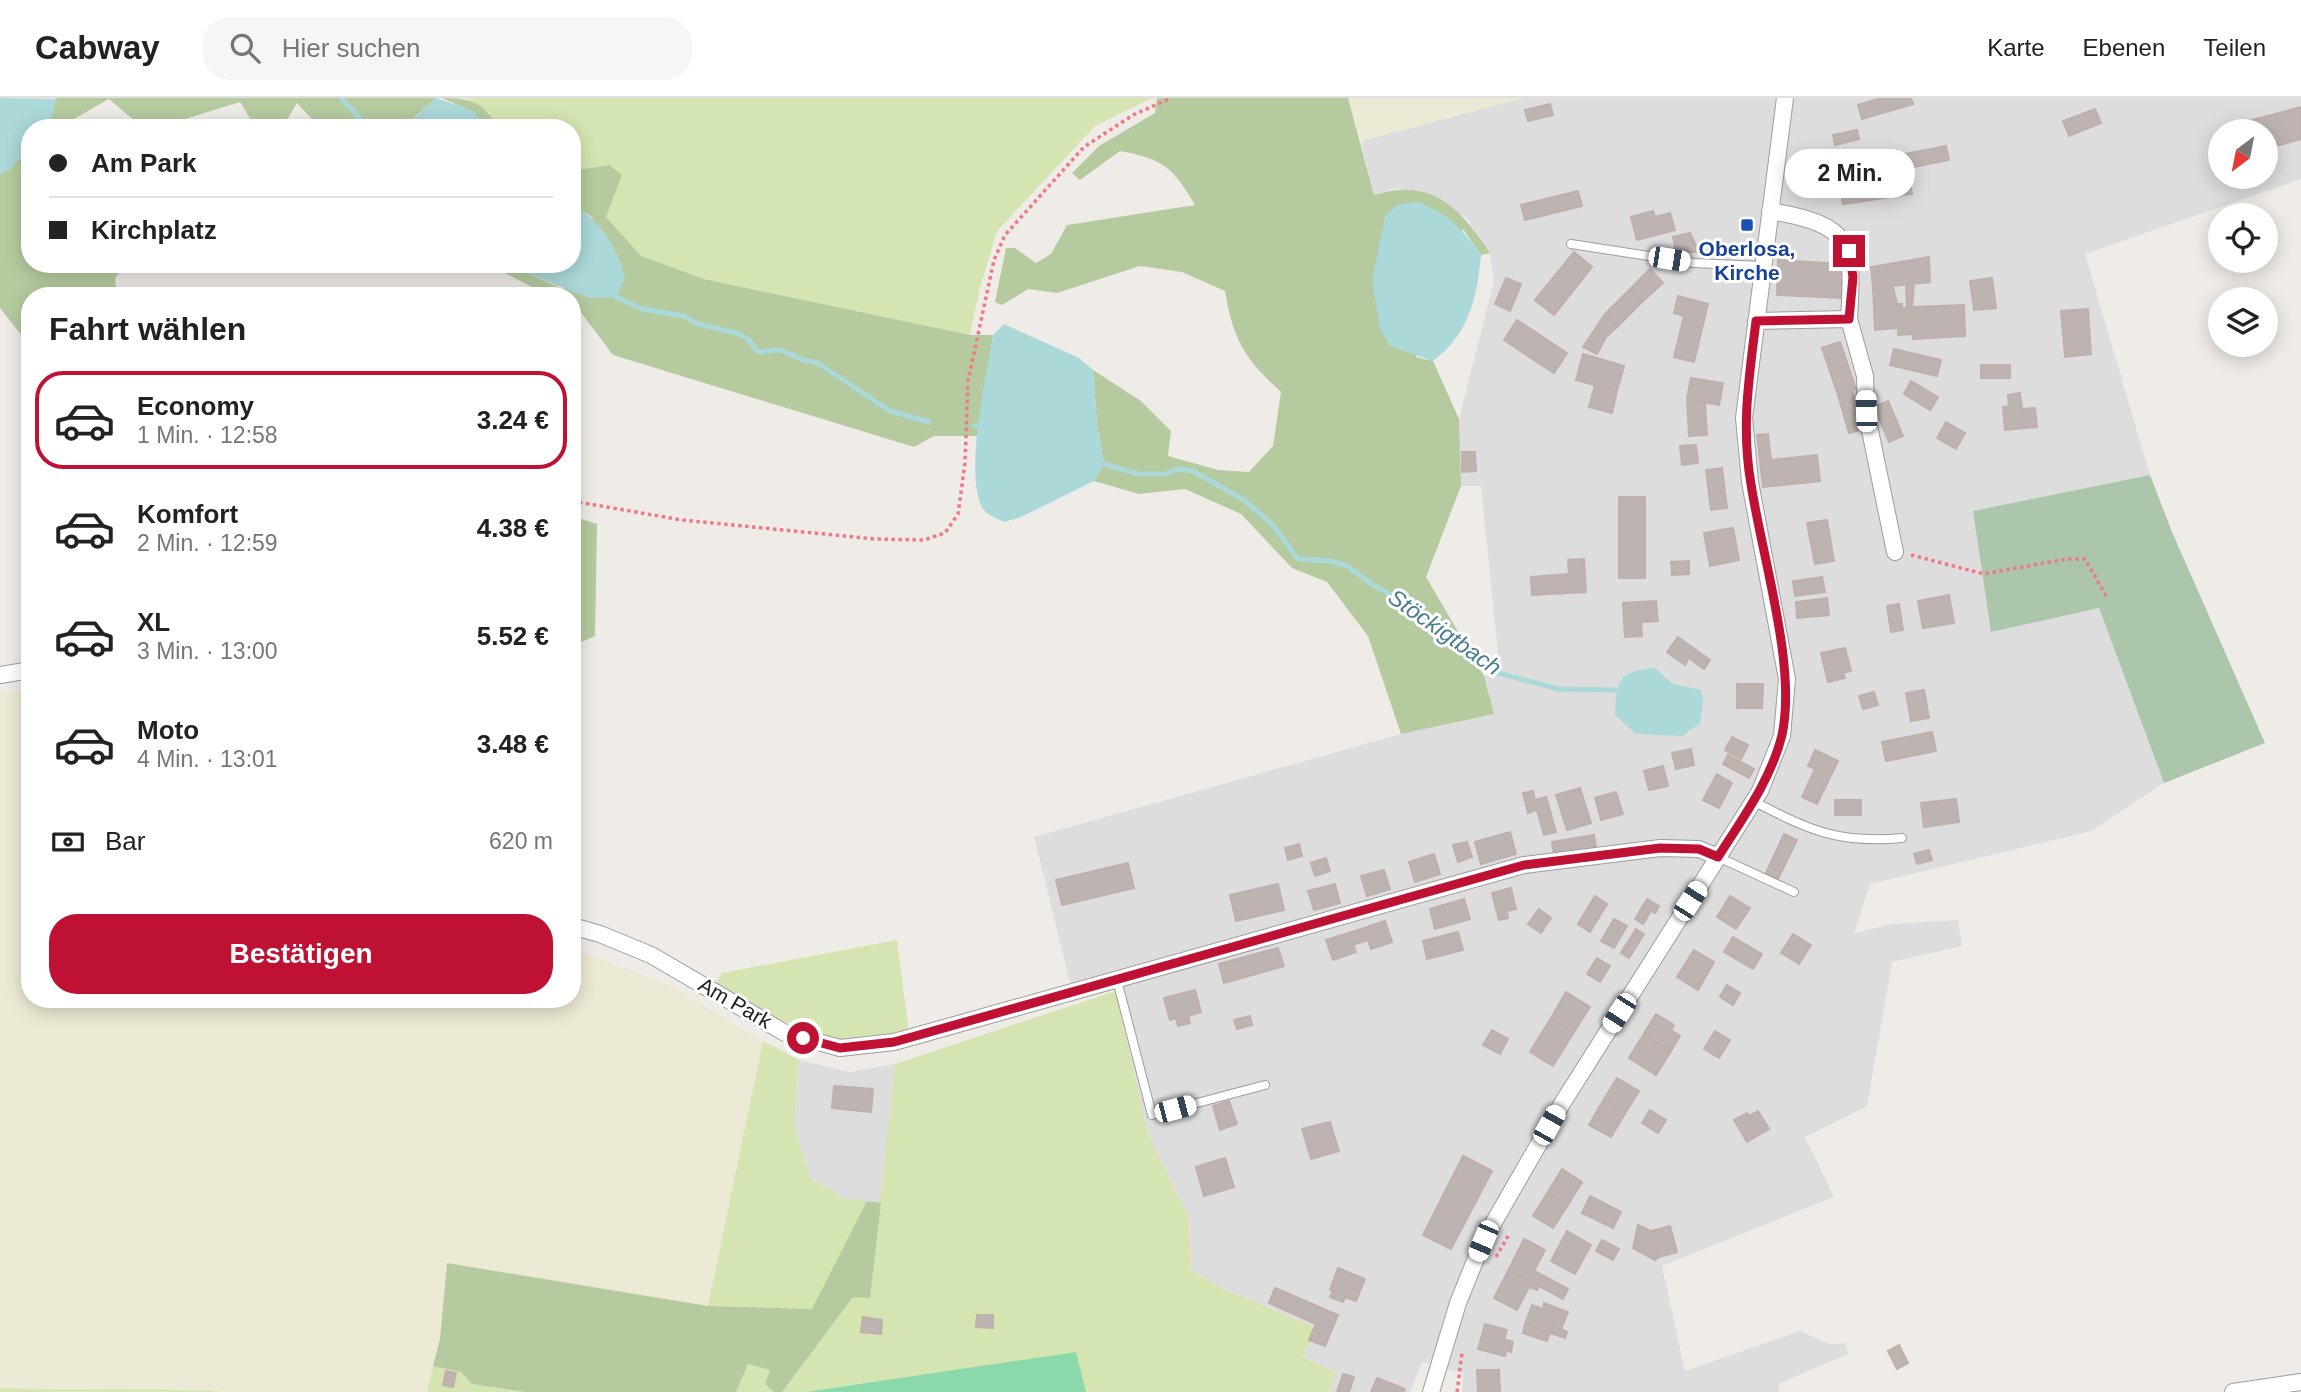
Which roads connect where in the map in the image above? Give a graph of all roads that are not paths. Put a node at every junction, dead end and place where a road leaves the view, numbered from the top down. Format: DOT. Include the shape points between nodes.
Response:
graph roads {
  1 [pos="1785,98"];
  2 [pos="1770,211"];
  3 [pos="1572,244"];
  4 [pos="1763,266"];
  5 [pos="1849,319"];
  6 [pos="1756,321"];
  7 [pos="1895,552"];
  8 [pos="21,671"];
  9 [pos="2,674"];
  10 [pos="1753,800"];
  11 [pos="1902,838"];
  12 [pos="1718,857"];
  13 [pos="1794,892"];
  14 [pos="581,929"];
  15 [pos="1117,980"];
  16 [pos="1265,1085"];
  17 [pos="2301,1382"];
  18 [pos="1430,1391"];
  19 [pos="2233,1392"];
  1 -- 2 [label="street"];
  2 -- 4 [label="street"];
  2 -- 5 [label="street" via="1813,219 1833,232 1849,251 1853,277"];
  3 -- 4 [label="lane" via="1694,263"];
  4 -- 6 [label="street"];
  5 -- 6 [label="street"];
  5 -- 7 [label="street" via="1865,376 1866,411"];
  6 -- 10 [label="street" via="1744,418 1750,482 1787,679 1782,736"];
  8 -- 9 [label="street"];
  10 -- 11 [label="lane" via="1831,836 1866,841"];
  10 -- 12 [label="street"];
  12 -- 13 [label="lane"];
  12 -- 15 [label="street, Am Park" via="1699,849 1660,848 1524,865"];
  12 -- 18 [label="street" via="1563,1102 1483,1241"];
  14 -- 15 [label="street, Am Park" via="651,955 785,1033 840,1048 894,1042"];
  15 -- 16 [label="lane" via="1152,1115"];
  17 -- 19 [label="street"];
}
